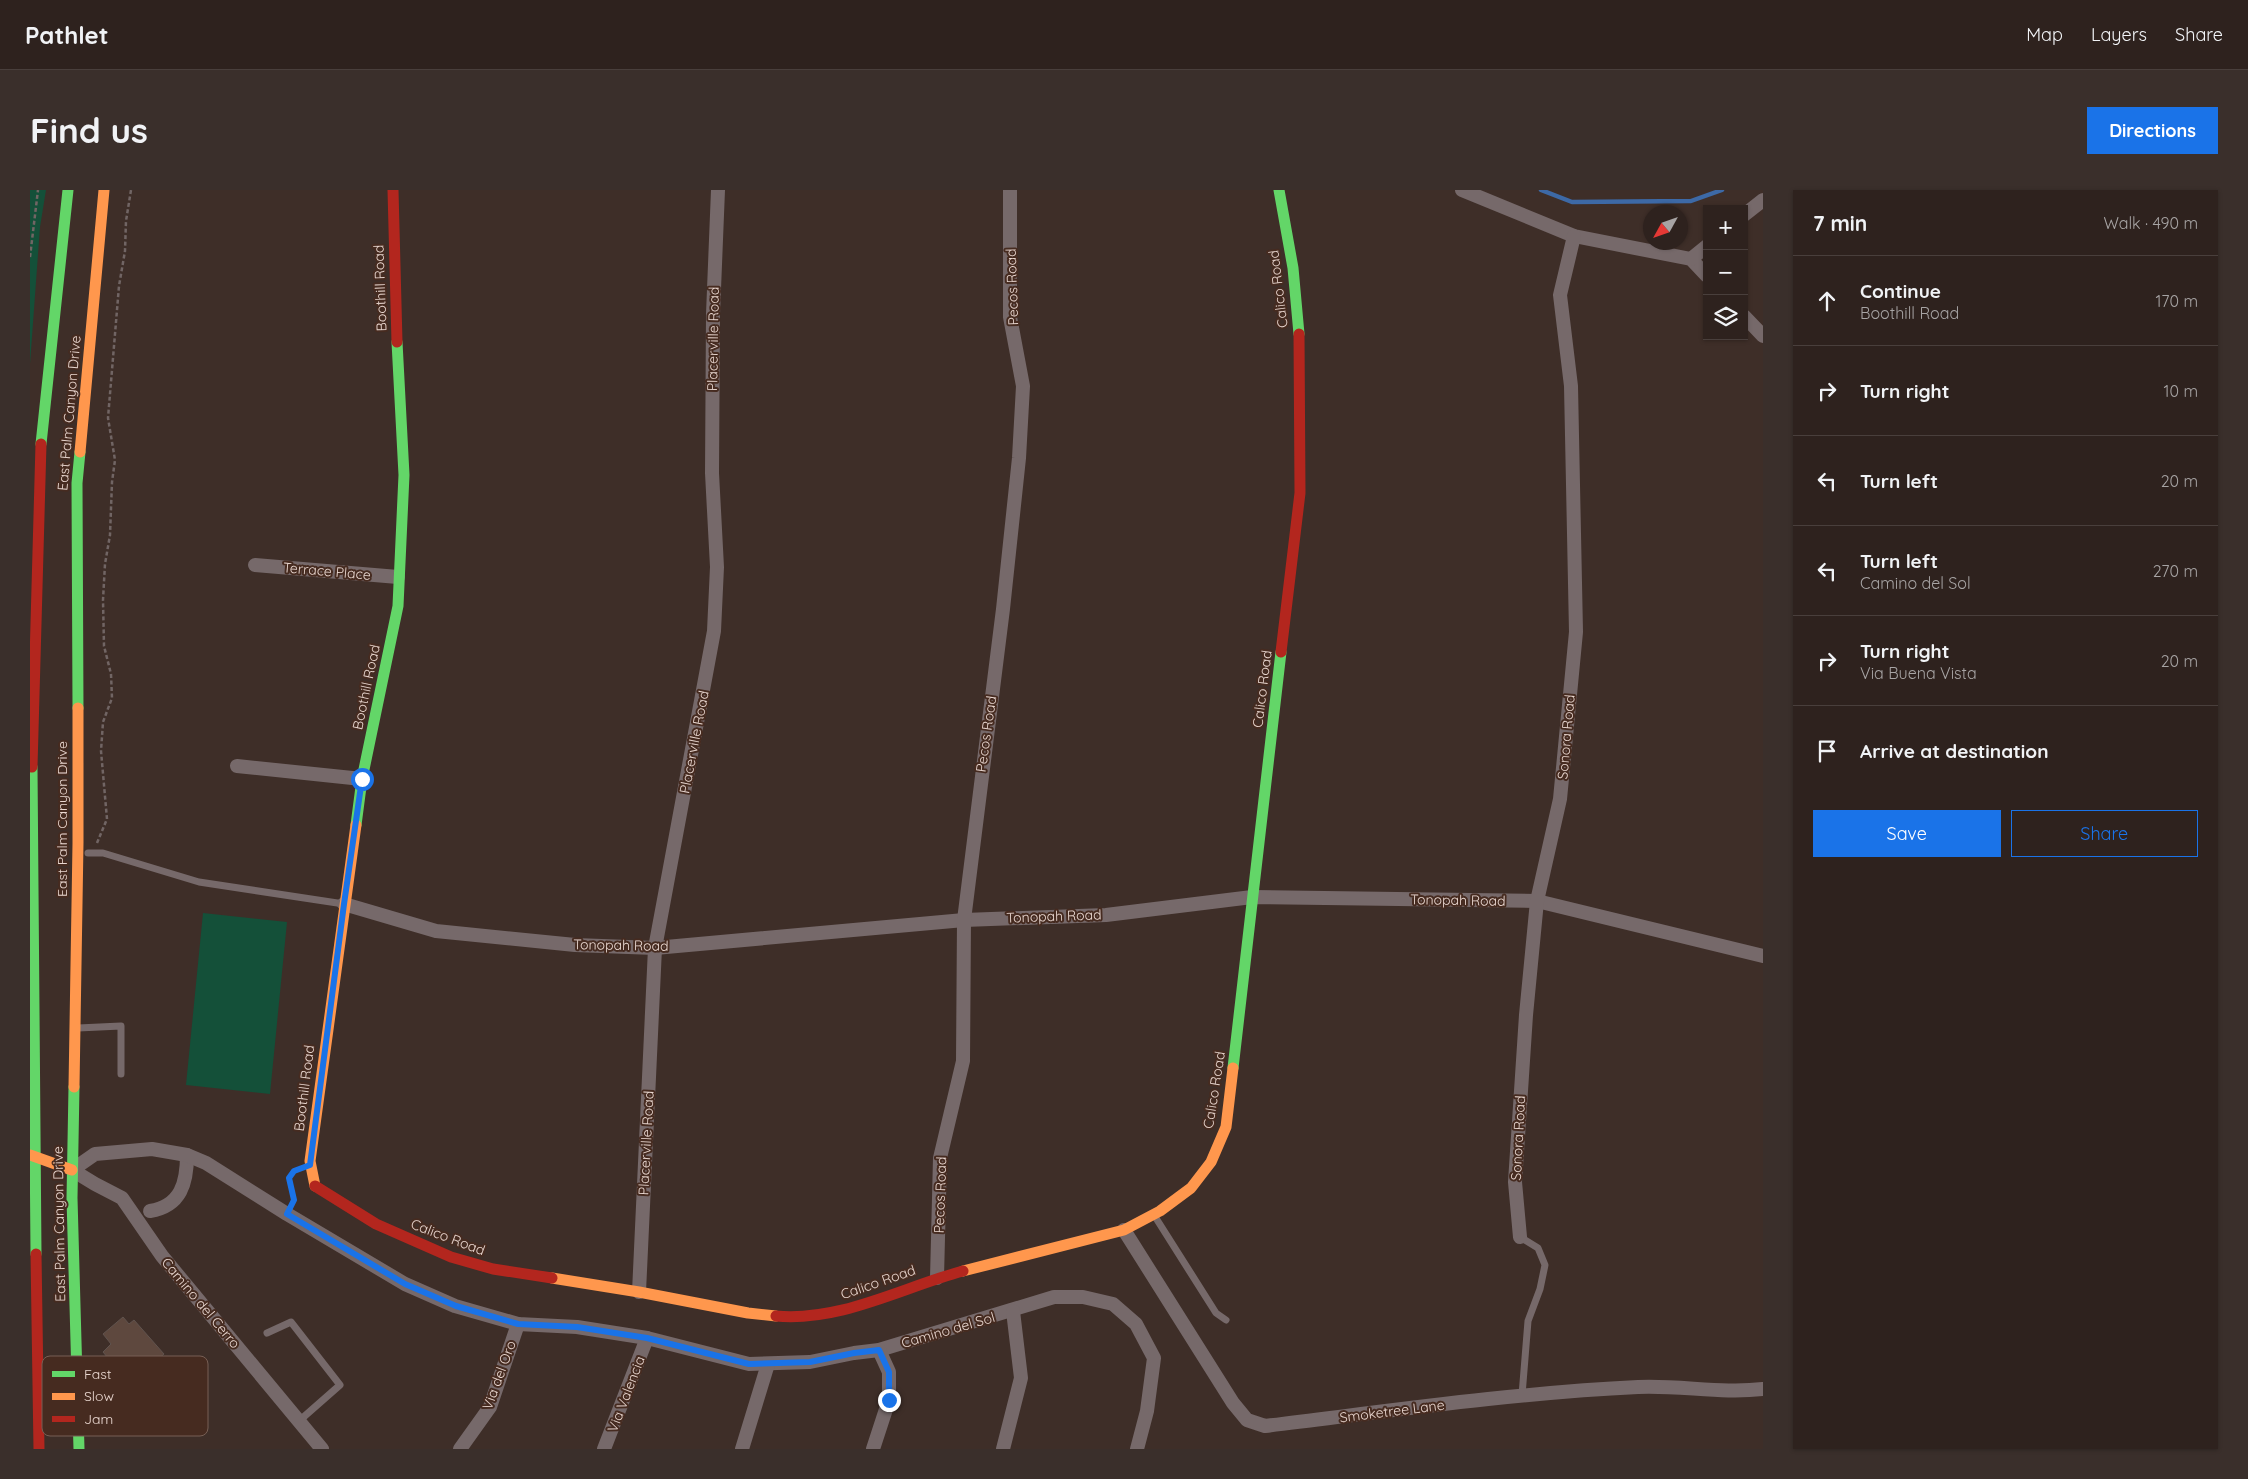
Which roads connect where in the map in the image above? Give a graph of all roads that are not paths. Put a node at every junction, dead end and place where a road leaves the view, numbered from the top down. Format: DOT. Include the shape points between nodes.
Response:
graph roads {
  1 [pos="68,190"];
  2 [pos="104,190"];
  3 [pos="393,190"];
  4 [pos="718,190"];
  5 [pos="1010,190"];
  6 [pos="1279,190"];
  7 [pos="1462,190"];
  8 [pos="1763,200"];
  9 [pos="1748,212"];
  10 [pos="1574,236"];
  11 [pos="1703,249"];
  12 [pos="1691,259"];
  13 [pos="1703,272"];
  14 [pos="1748,320"];
  15 [pos="1763,336"];
  16 [pos="255,564"];
  17 [pos="398,576"];
  18 [pos="237,766"];
  19 [pos="362,779"];
  20 [pos="91,851"];
  21 [pos="1252,897"];
  22 [pos="1536,901"];
  23 [pos="344,904"];
  24 [pos="964,920"];
  25 [pos="655,948"];
  26 [pos="1763,956"];
  27 [pos="75,1028"];
  28 [pos="31,1043"];
  29 [pos="121,1074"];
  30 [pos="187,1155"];
  31 [pos="32,1157"];
  32 [pos="72,1170"];
  33 [pos="315,1187"];
  34 [pos="1153,1214"];
  35 [pos="148,1220"];
  36 [pos="1124,1230"];
  37 [pos="1520,1237"];
  38 [pos="937,1278"];
  39 [pos="639,1292"];
  40 [pos="1013,1311"];
  41 [pos="1226,1320"];
  42 [pos="518,1324"];
  43 [pos="267,1333"];
  44 [pos="647,1338"];
  45 [pos="879,1350"];
  46 [pos="77,1356"];
  47 [pos="768,1364"];
  48 [pos="1763,1389"];
  49 [pos="1522,1395"];
  50 [pos="299,1421"];
  51 [pos="79,1436"];
  52 [pos="36,1442"];
  53 [pos="79,1449"];
  54 [pos="322,1449"];
  55 [pos="460,1449"];
  56 [pos="604,1449"];
  57 [pos="742,1449"];
  58 [pos="873,1449"];
  59 [pos="1003,1449"];
  60 [pos="1137,1449"];
  1 -- 28 [label="street, East Palm Canyon Drive" via="41,443 32,738"];
  2 -- 27 [label="street, East Palm Canyon Drive" via="77,483"];
  3 -- 17 [label="street, Boothill Road" via="394,288 404,475"];
  4 -- 25 [label="street, Placerville Road" via="713,314 714,631"];
  5 -- 24 [label="street, Pecos Road" via="1010,316 1023,386 1019,458"];
  6 -- 21 [label="street, Calico Road" via="1293,268 1299,334 1300,493"];
  7 -- 10 [label="street"];
  8 -- 9 [label="street"];
  10 -- 12 [label="street"];
  10 -- 22 [label="street, Sonora Road" via="1560,295 1571,386 1576,632 1560,799"];
  11 -- 12 [label="street"];
  12 -- 13 [label="street"];
  14 -- 15 [label="street"];
  16 -- 17 [label="street, Terrace Place"];
  17 -- 19 [label="street, Boothill Road" via="398,606"];
  18 -- 19 [label="street"];
  19 -- 23 [label="street, Boothill Road"];
  20 -- 23 [label="lane" via="199,882"];
  21 -- 22 [label="street, Tonopah Road"];
  21 -- 24 [label="street, Tonopah Road" via="1106,915"];
  21 -- 34 [label="street, Calico Road" via="1226,1127 1211,1162 1191,1188"];
  22 -- 26 [label="street, Tonopah Road"];
  22 -- 37 [label="street, Sonora Road" via="1515,1182"];
  23 -- 25 [label="street, Tonopah Road" via="436,931 575,945"];
  23 -- 33 [label="street, Boothill Road" via="310,1165"];
  24 -- 25 [label="street, Tonopah Road"];
  24 -- 38 [label="street, Pecos Road" via="963,1061 940,1158"];
  25 -- 39 [label="street, Placerville Road"];
  27 -- 29 [label="lane" via="121,1026"];
  27 -- 32 [label="street, East Palm Canyon Drive"];
  28 -- 31 [label="street, East Palm Canyon Drive"];
  30 -- 32 [label="street, Camino del Sol" via="152,1149 95,1154"];
  30 -- 35 [label="street" via="187,1176 178,1196"];
  30 -- 42 [label="street, Camino del Sol" via="206,1163 405,1284 456,1306"];
  31 -- 32 [label="street"];
  31 -- 52 [label="street, East Palm Canyon Drive"];
  32 -- 35 [label="street" via="122,1198 131,1199"];
  32 -- 46 [label="street, East Palm Canyon Drive"];
  33 -- 39 [label="street, Calico Road" via="376,1224 451,1257 493,1270"];
  34 -- 36 [label="street, Calico Road"];
  34 -- 41 [label="lane" via="1216,1313"];
  35 -- 50 [label="street, Camino del Cerro" via="153,1243 162,1256"];
  36 -- 38 [label="street, Calico Road"];
  36 -- 49 [label="street, Smoketree Lane" via="1233,1403 1247,1420 1265,1426"];
  37 -- 49 [label="lane" via="1538,1248 1545,1265 1528,1321"];
  38 -- 39 [label="street, Calico Road" via="843,1310 790,1317 748,1313"];
  40 -- 45 [label="street, Camino del Sol"];
  40 -- 59 [label="street" via="1021,1378"];
  40 -- 60 [label="street, Camino del Sol" via="1054,1297 1083,1297 1113,1304 1136,1324 1154,1358 1147,1411"];
  42 -- 44 [label="street, Camino del Sol" via="577,1327"];
  42 -- 55 [label="street, Via del Oro" via="490,1407"];
  43 -- 50 [label="lane" via="291,1322 340,1385"];
  44 -- 47 [label="street, Camino del Sol" via="749,1364"];
  44 -- 56 [label="street, Via Valencia"];
  45 -- 47 [label="street, Camino del Sol" via="810,1362"];
  45 -- 58 [label="street" via="889,1372 889,1400"];
  47 -- 57 [label="street"];
  48 -- 49 [label="street, Smoketree Lane" via="1745,1392 1640,1386"];
  50 -- 54 [label="street, Camino del Cerro"];
  51 -- 53 [label="street, East Palm Canyon Drive"];
}
